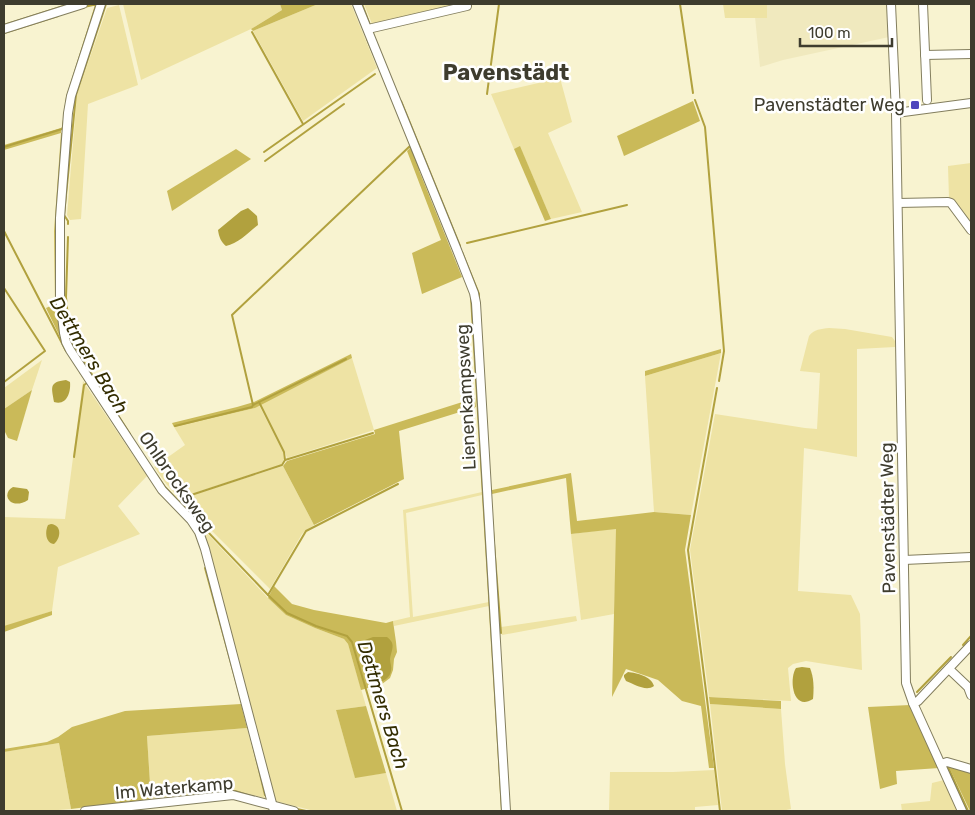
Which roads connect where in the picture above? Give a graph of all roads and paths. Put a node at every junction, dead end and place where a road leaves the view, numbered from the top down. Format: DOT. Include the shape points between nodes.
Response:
graph roads {
  1 [pos="83,4"];
  2 [pos="101,4"];
  3 [pos="358,4"];
  4 [pos="891,4"];
  5 [pos="923,4"];
  6 [pos="467,6"];
  7 [pos="4,29"];
  8 [pos="368,29"];
  9 [pos="971,54"];
  10 [pos="925,56"];
  11 [pos="927,100"];
  12 [pos="971,103"];
  13 [pos="896,113"];
  14 [pos="898,203"];
  15 [pos="971,230"];
  16 [pos="971,557"];
  17 [pos="904,560"];
  18 [pos="971,646"];
  19 [pos="949,669"];
  20 [pos="971,695"];
  21 [pos="913,703"];
  22 [pos="941,764"];
  23 [pos="971,769"];
  24 [pos="273,808"];
  25 [pos="85,811"];
  26 [pos="294,811"];
  27 [pos="506,811"];
  28 [pos="962,811"];
  1 -- 7 [label="street"];
  2 -- 24 [label="street, Ohlbrocksweg" via="68,113 60,218 60,298 64,333 70,350 162,490 199,532"];
  3 -- 8 [label="street, Lienenkampsweg"];
  4 -- 13 [label="street, Pavenstädter Weg"];
  5 -- 10 [label="street"];
  6 -- 8 [label="street"];
  8 -- 27 [label="street, Lienenkampsweg" via="475,298"];
  9 -- 10 [label="street"];
  10 -- 11 [label="street"];
  12 -- 13 [label="street"];
  13 -- 14 [label="street, Pavenstädter Weg"];
  14 -- 15 [label="street" via="951,203"];
  14 -- 17 [label="street, Pavenstädter Weg"];
  16 -- 17 [label="street"];
  17 -- 21 [label="street, Pavenstädter Weg" via="906,683"];
  18 -- 19 [label="street"];
  19 -- 20 [label="street" via="968,687"];
  19 -- 21 [label="street"];
  21 -- 22 [label="street, Pavenstädter Weg"];
  22 -- 23 [label="street" via="947,762"];
  22 -- 28 [label="street, Pavenstädter Weg"];
  24 -- 25 [label="street, Im Waterkamp" via="233,795"];
  24 -- 26 [label="street, Im Waterkamp"];
}
